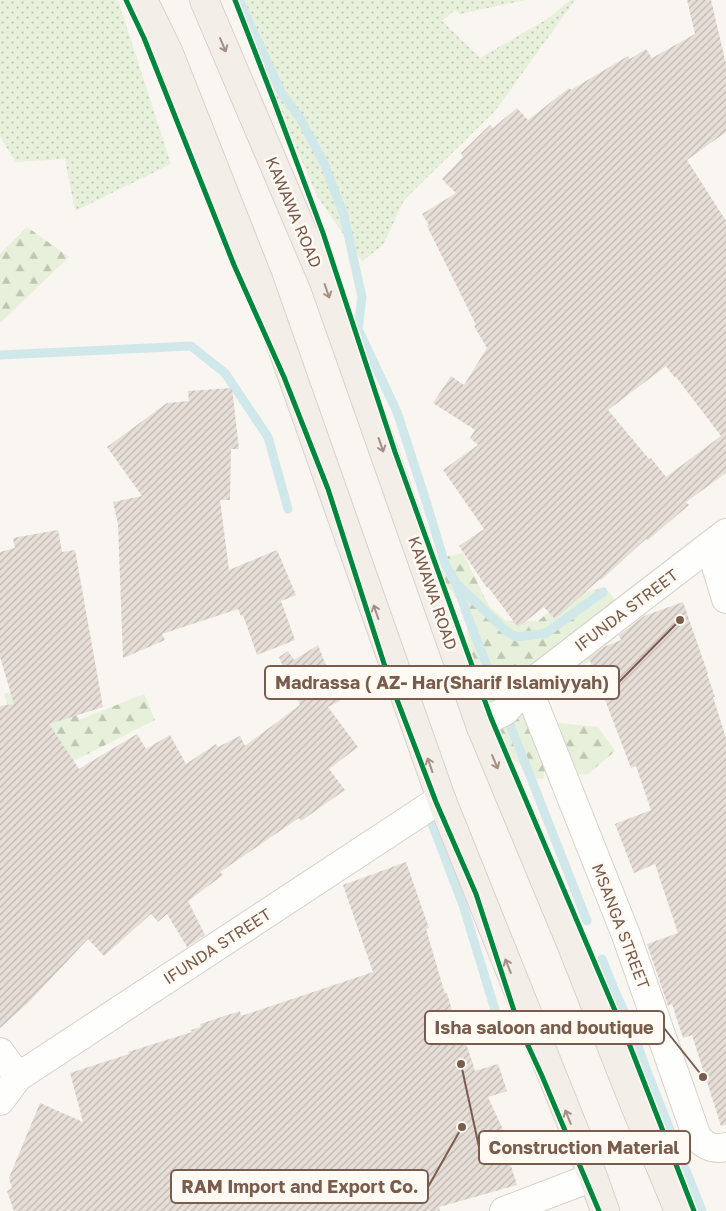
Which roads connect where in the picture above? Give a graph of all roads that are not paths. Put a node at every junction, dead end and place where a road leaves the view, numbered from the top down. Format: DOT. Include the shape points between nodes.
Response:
graph roads {
  1 [pos="143,0"];
  2 [pos="204,0"];
  3 [pos="718,539"];
  4 [pos="726,599"];
  5 [pos="527,686"];
  6 [pos="481,727"];
  7 [pos="442,801"];
  8 [pos="0,1052"];
  9 [pos="18,1077"];
  10 [pos="0,1102"];
  11 [pos="726,1147"];
  12 [pos="593,1177"];
  13 [pos="504,1211"];
  14 [pos="605,1211"];
  15 [pos="679,1211"];
  7 -- 1 [label="main road, one-way" via="258,279 168,50"];
  2 -- 6 [label="main road, KAWAWA ROAD, one-way" via="324,282"];
  3 -- 4 [label="street"];
  3 -- 5 [label="street, IFUNDA STREET"];
  5 -- 6 [label="street, IFUNDA STREET" via="505,711"];
  5 -- 11 [label="street, MSANGA STREET" via="626,935 697,1137 710,1147"];
  6 -- 15 [label="main road, KAWAWA ROAD, one-way"];
  7 -- 9 [label="street, IFUNDA STREET"];
  12 -- 7 [label="main road, one-way"];
  8 -- 9 [label="street"];
  9 -- 10 [label="street, IFUNDA STREET"];
  12 -- 13 [label="street"];
  12 -- 14 [label="main road"];
}
